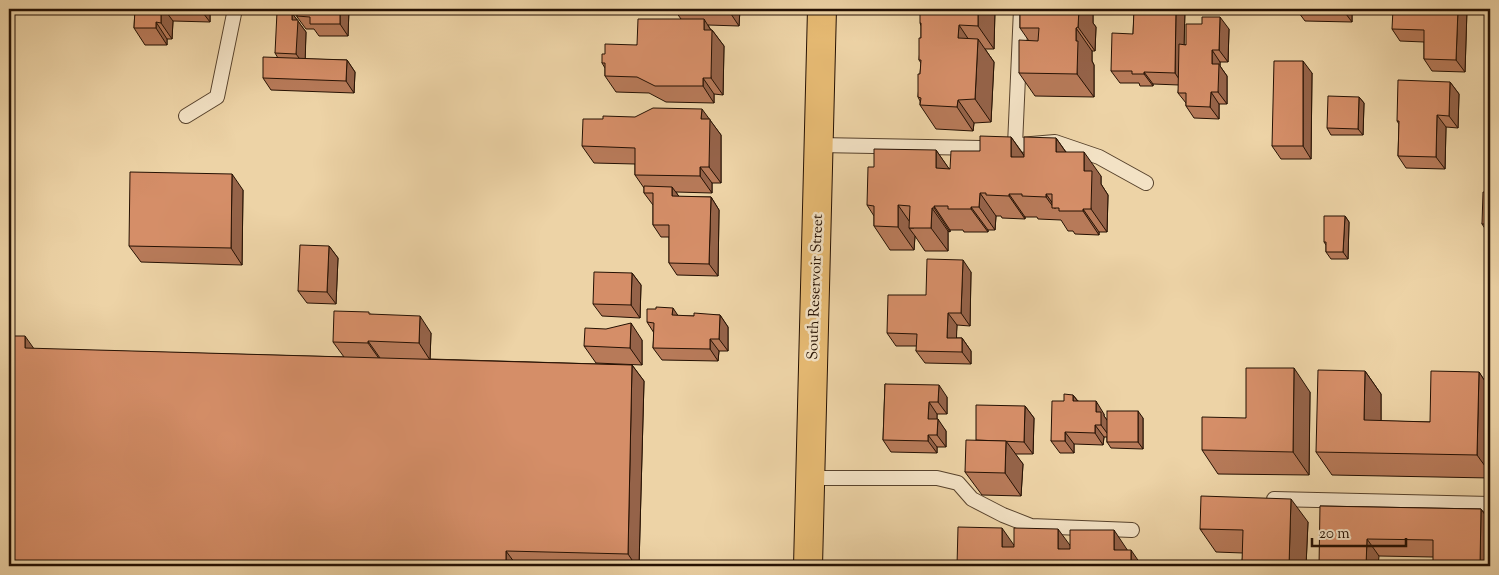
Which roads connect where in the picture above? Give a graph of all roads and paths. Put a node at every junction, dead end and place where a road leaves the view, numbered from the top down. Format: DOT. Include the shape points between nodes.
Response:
graph roads {
  1 [pos="235,9"];
  2 [pos="822,9"];
  3 [pos="1021,9"];
  4 [pos="186,116"];
  5 [pos="819,145"];
  6 [pos="1016,145"];
  7 [pos="1146,183"];
  8 [pos="810,478"];
  9 [pos="1256,499"];
  10 [pos="1490,504"];
  11 [pos="1132,530"];
  12 [pos="808,566"];
  1 -- 4 [label="lane" via="217,97"];
  2 -- 5 [label="main road, South Reservoir Street"];
  3 -- 6 [label="lane"];
  5 -- 6 [label="lane" via="981,148"];
  5 -- 8 [label="main road, South Reservoir Street"];
  6 -- 7 [label="lane" via="1055,142 1099,157"];
  8 -- 11 [label="lane" via="937,478 958,483 972,498 1031,526"];
  8 -- 12 [label="main road, South Reservoir Street"];
  9 -- 10 [label="lane"];
}
